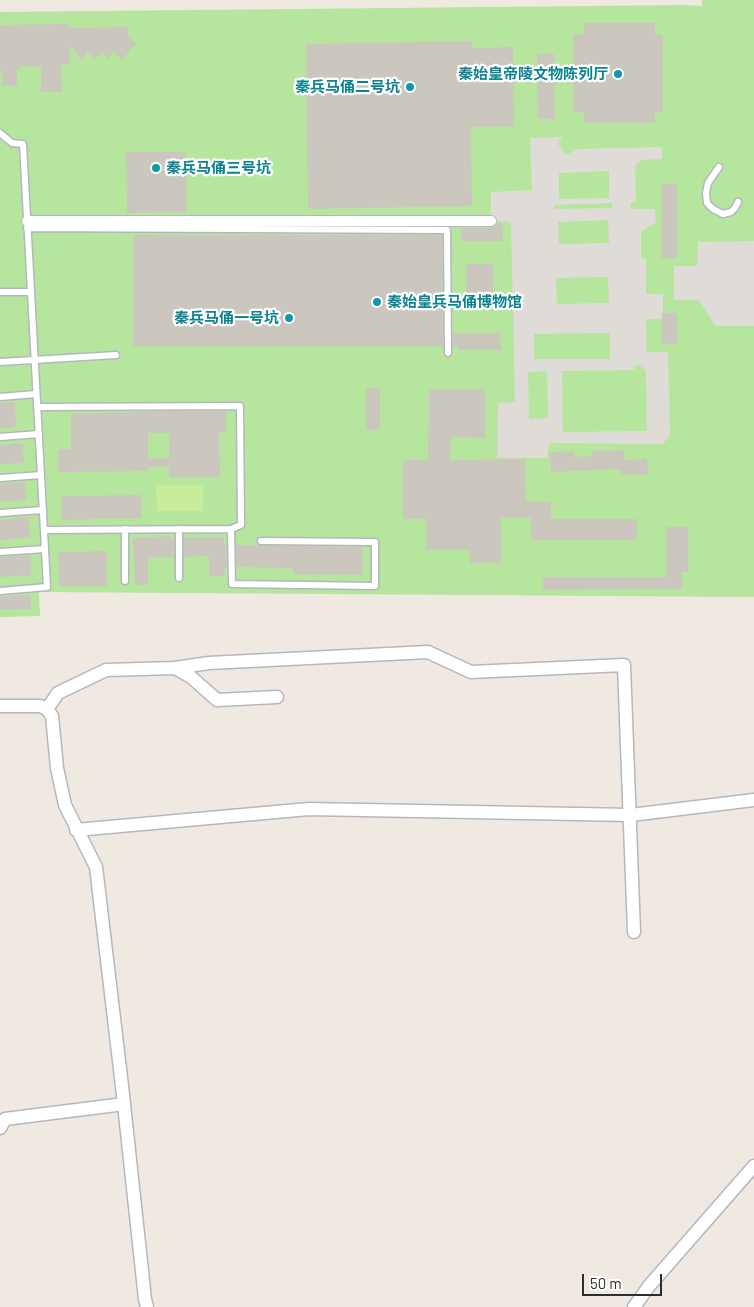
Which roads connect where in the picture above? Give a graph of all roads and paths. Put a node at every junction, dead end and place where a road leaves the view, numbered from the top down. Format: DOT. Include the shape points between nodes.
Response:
graph roads {
  1 [pos="0,133"];
  2 [pos="719,167"];
  3 [pos="738,202"];
  4 [pos="491,221"];
  5 [pos="27,224"];
  6 [pos="0,292"];
  7 [pos="31,292"];
  8 [pos="448,352"];
  9 [pos="116,356"];
  10 [pos="35,359"];
  11 [pos="0,362"];
  12 [pos="36,394"];
  13 [pos="0,397"];
  14 [pos="37,407"];
  15 [pos="39,434"];
  16 [pos="0,437"];
  17 [pos="41,475"];
  18 [pos="0,478"];
  19 [pos="43,510"];
  20 [pos="0,513"];
  21 [pos="125,529"];
  22 [pos="179,529"];
  23 [pos="232,529"];
  24 [pos="44,530"];
  25 [pos="261,541"];
  26 [pos="45,549"];
  27 [pos="0,552"];
  28 [pos="179,578"];
  29 [pos="125,581"];
  30 [pos="0,591"];
  31 [pos="175,668"];
  32 [pos="277,697"];
  33 [pos="0,706"];
  34 [pos="47,710"];
  35 [pos="754,800"];
  36 [pos="631,815"];
  37 [pos="76,830"];
  38 [pos="634,932"];
  39 [pos="124,1104"];
  40 [pos="0,1128"];
  41 [pos="754,1166"];
  42 [pos="147,1307"];
  43 [pos="634,1307"];
  1 -- 5 [label="lane" via="12,143 23,144"];
  2 -- 3 [label="lane" via="708,184 707,203 723,214 731,212"];
  4 -- 5 [label="street"];
  5 -- 7 [label="lane"];
  5 -- 8 [label="lane" via="447,230"];
  6 -- 7 [label="lane"];
  7 -- 10 [label="lane"];
  9 -- 10 [label="lane"];
  10 -- 11 [label="lane"];
  10 -- 12 [label="lane"];
  12 -- 13 [label="lane"];
  12 -- 14 [label="lane"];
  14 -- 15 [label="lane"];
  14 -- 23 [label="lane" via="240,406 241,525"];
  15 -- 16 [label="lane"];
  15 -- 17 [label="lane"];
  17 -- 18 [label="lane"];
  17 -- 19 [label="lane"];
  19 -- 20 [label="lane"];
  19 -- 24 [label="lane"];
  21 -- 22 [label="lane"];
  21 -- 24 [label="lane"];
  21 -- 29 [label="lane"];
  22 -- 23 [label="lane"];
  22 -- 28 [label="lane"];
  23 -- 25 [label="lane" via="232,584 375,586 375,542"];
  24 -- 26 [label="lane"];
  26 -- 27 [label="lane"];
  26 -- 30 [label="lane" via="47,587"];
  31 -- 32 [label="street" via="191,677 217,700"];
  31 -- 34 [label="street" via="106,670 58,693"];
  31 -- 36 [label="street" via="209,663 428,652 471,672 624,665"];
  33 -- 34 [label="street" via="40,706"];
  34 -- 37 [label="street" via="52,716 65,805"];
  35 -- 36 [label="street"];
  36 -- 37 [label="street" via="309,809"];
  36 -- 38 [label="street"];
  37 -- 39 [label="street" via="96,868"];
  39 -- 40 [label="street" via="4,1119"];
  39 -- 42 [label="street"];
  41 -- 43 [label="street"];
}
